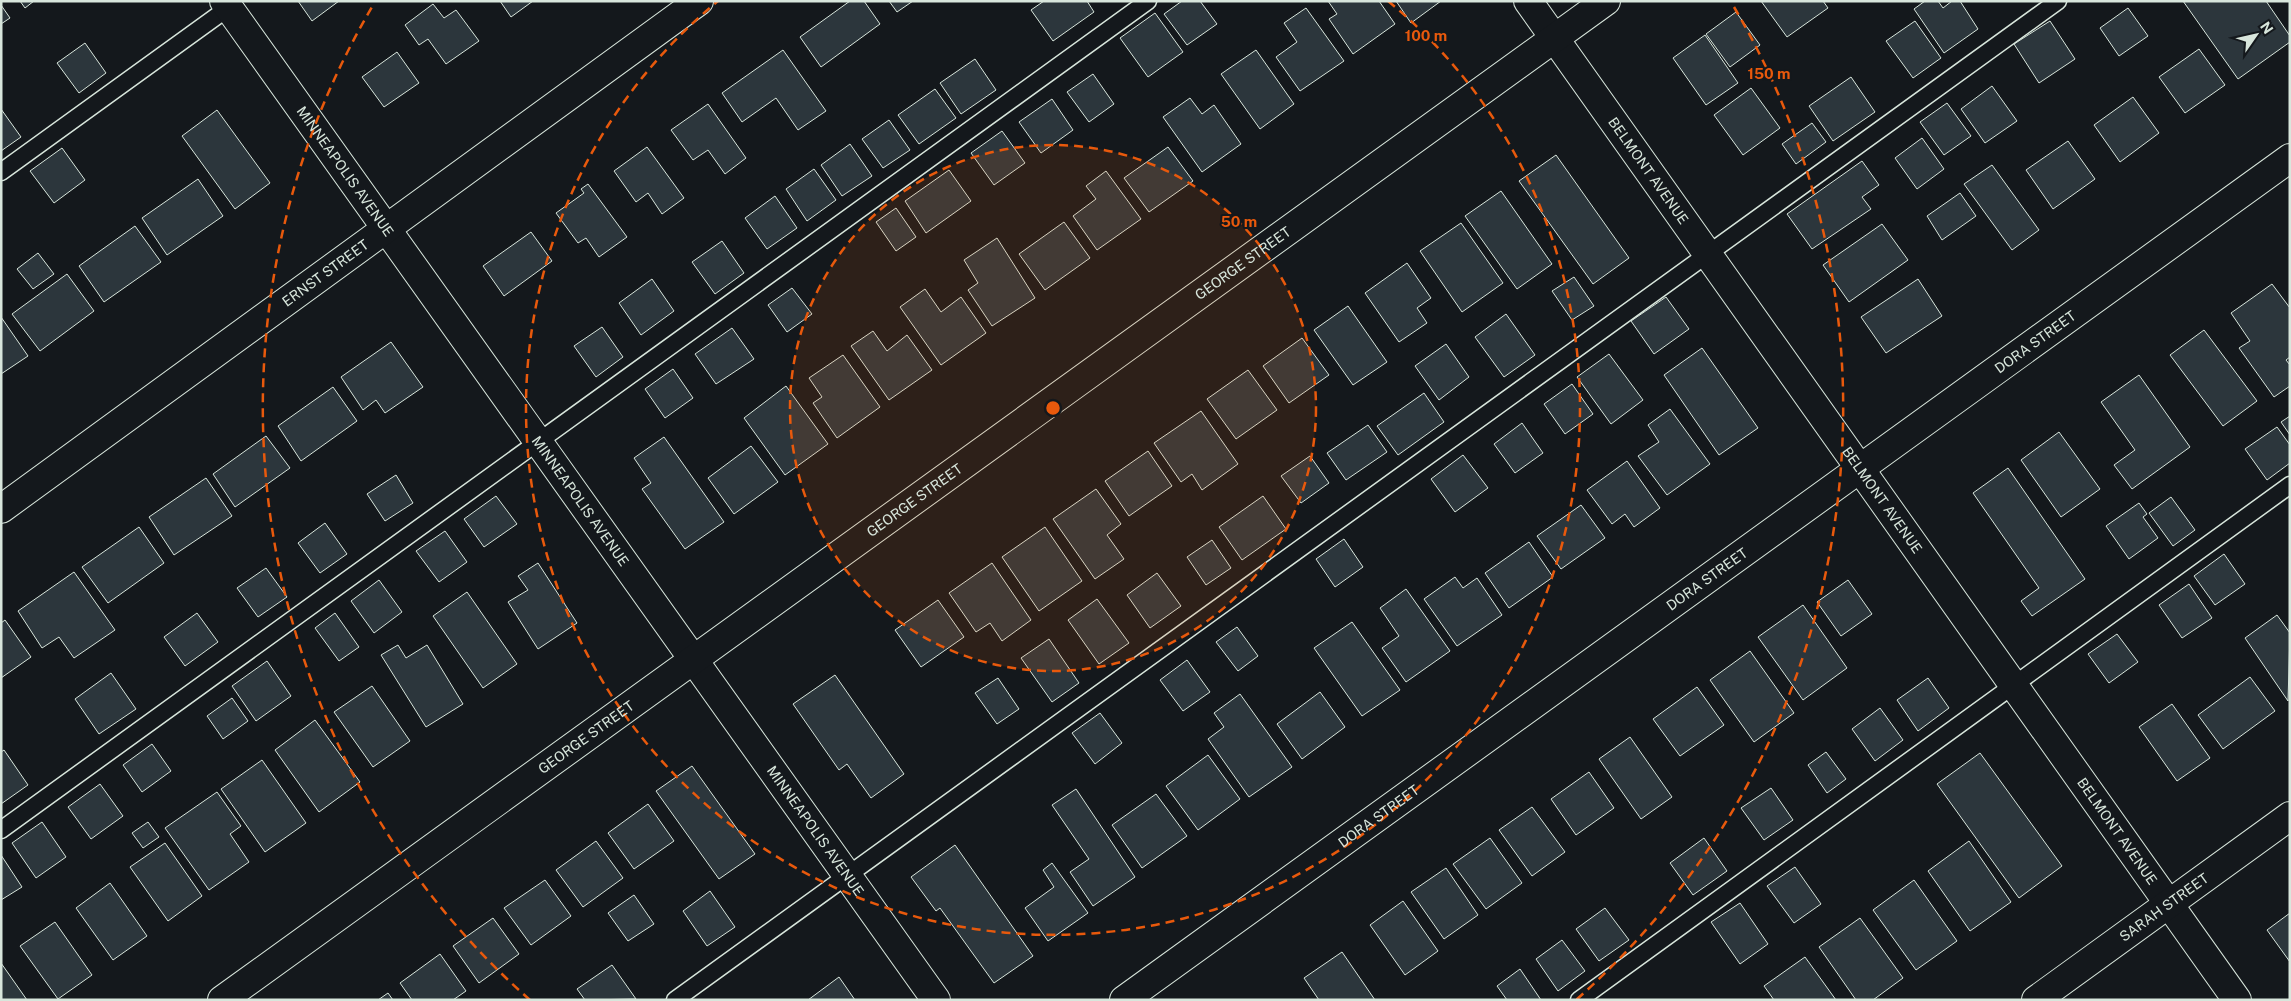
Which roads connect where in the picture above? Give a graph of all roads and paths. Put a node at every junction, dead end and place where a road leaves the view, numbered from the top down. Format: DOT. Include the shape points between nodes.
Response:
graph roads {
  1 [pos="699,1"];
  2 [pos="1148,1"];
  3 [pos="1528,1"];
  4 [pos="1606,1"];
  5 [pos="2058,1"];
  6 [pos="226,4"];
  7 [pos="1554,38"];
  8 [pos="2290,158"];
  9 [pos="1,172"];
  10 [pos="387,230"];
  11 [pos="1708,255"];
  12 [pos="538,442"];
  13 [pos="1860,469"];
  14 [pos="2290,486"];
  15 [pos="1,509"];
  16 [pos="693,660"];
  17 [pos="2013,685"];
  18 [pos="2290,816"];
  19 [pos="1,830"];
  20 [pos="848,876"];
  21 [pos="2169,904"];
  22 [pos="222,1000"];
  23 [pos="676,1000"];
  24 [pos="936,1000"];
  25 [pos="1124,1000"];
  26 [pos="1579,1000"];
  27 [pos="2036,1000"];
  28 [pos="2237,1000"];
  1 -- 10 [label="street, ERNST STREET"];
  2 -- 12 [label="lane"];
  3 -- 7 [label="street, BELMONT AVENUE"];
  4 -- 7 [label="street, GEORGE STREET"];
  5 -- 11 [label="lane"];
  6 -- 9 [label="lane"];
  6 -- 10 [label="street, MINNEAPOLIS AVENUE"];
  7 -- 11 [label="street, BELMONT AVENUE"];
  7 -- 16 [label="street, GEORGE STREET"];
  8 -- 13 [label="street, DORA STREET"];
  10 -- 12 [label="street, MINNEAPOLIS AVENUE"];
  10 -- 15 [label="street, ERNST STREET"];
  11 -- 13 [label="street, BELMONT AVENUE"];
  11 -- 20 [label="lane"];
  12 -- 16 [label="street, MINNEAPOLIS AVENUE"];
  12 -- 19 [label="lane"];
  13 -- 17 [label="street, BELMONT AVENUE"];
  13 -- 25 [label="street, DORA STREET"];
  14 -- 17 [label="lane"];
  16 -- 20 [label="street, MINNEAPOLIS AVENUE"];
  16 -- 22 [label="street, GEORGE STREET"];
  17 -- 21 [label="street, BELMONT AVENUE"];
  17 -- 26 [label="lane"];
  18 -- 21 [label="street, SARAH STREET"];
  20 -- 23 [label="lane"];
  20 -- 24 [label="street, MINNEAPOLIS AVENUE"];
  21 -- 27 [label="street, SARAH STREET"];
  21 -- 28 [label="street, BELMONT AVENUE"];
}
